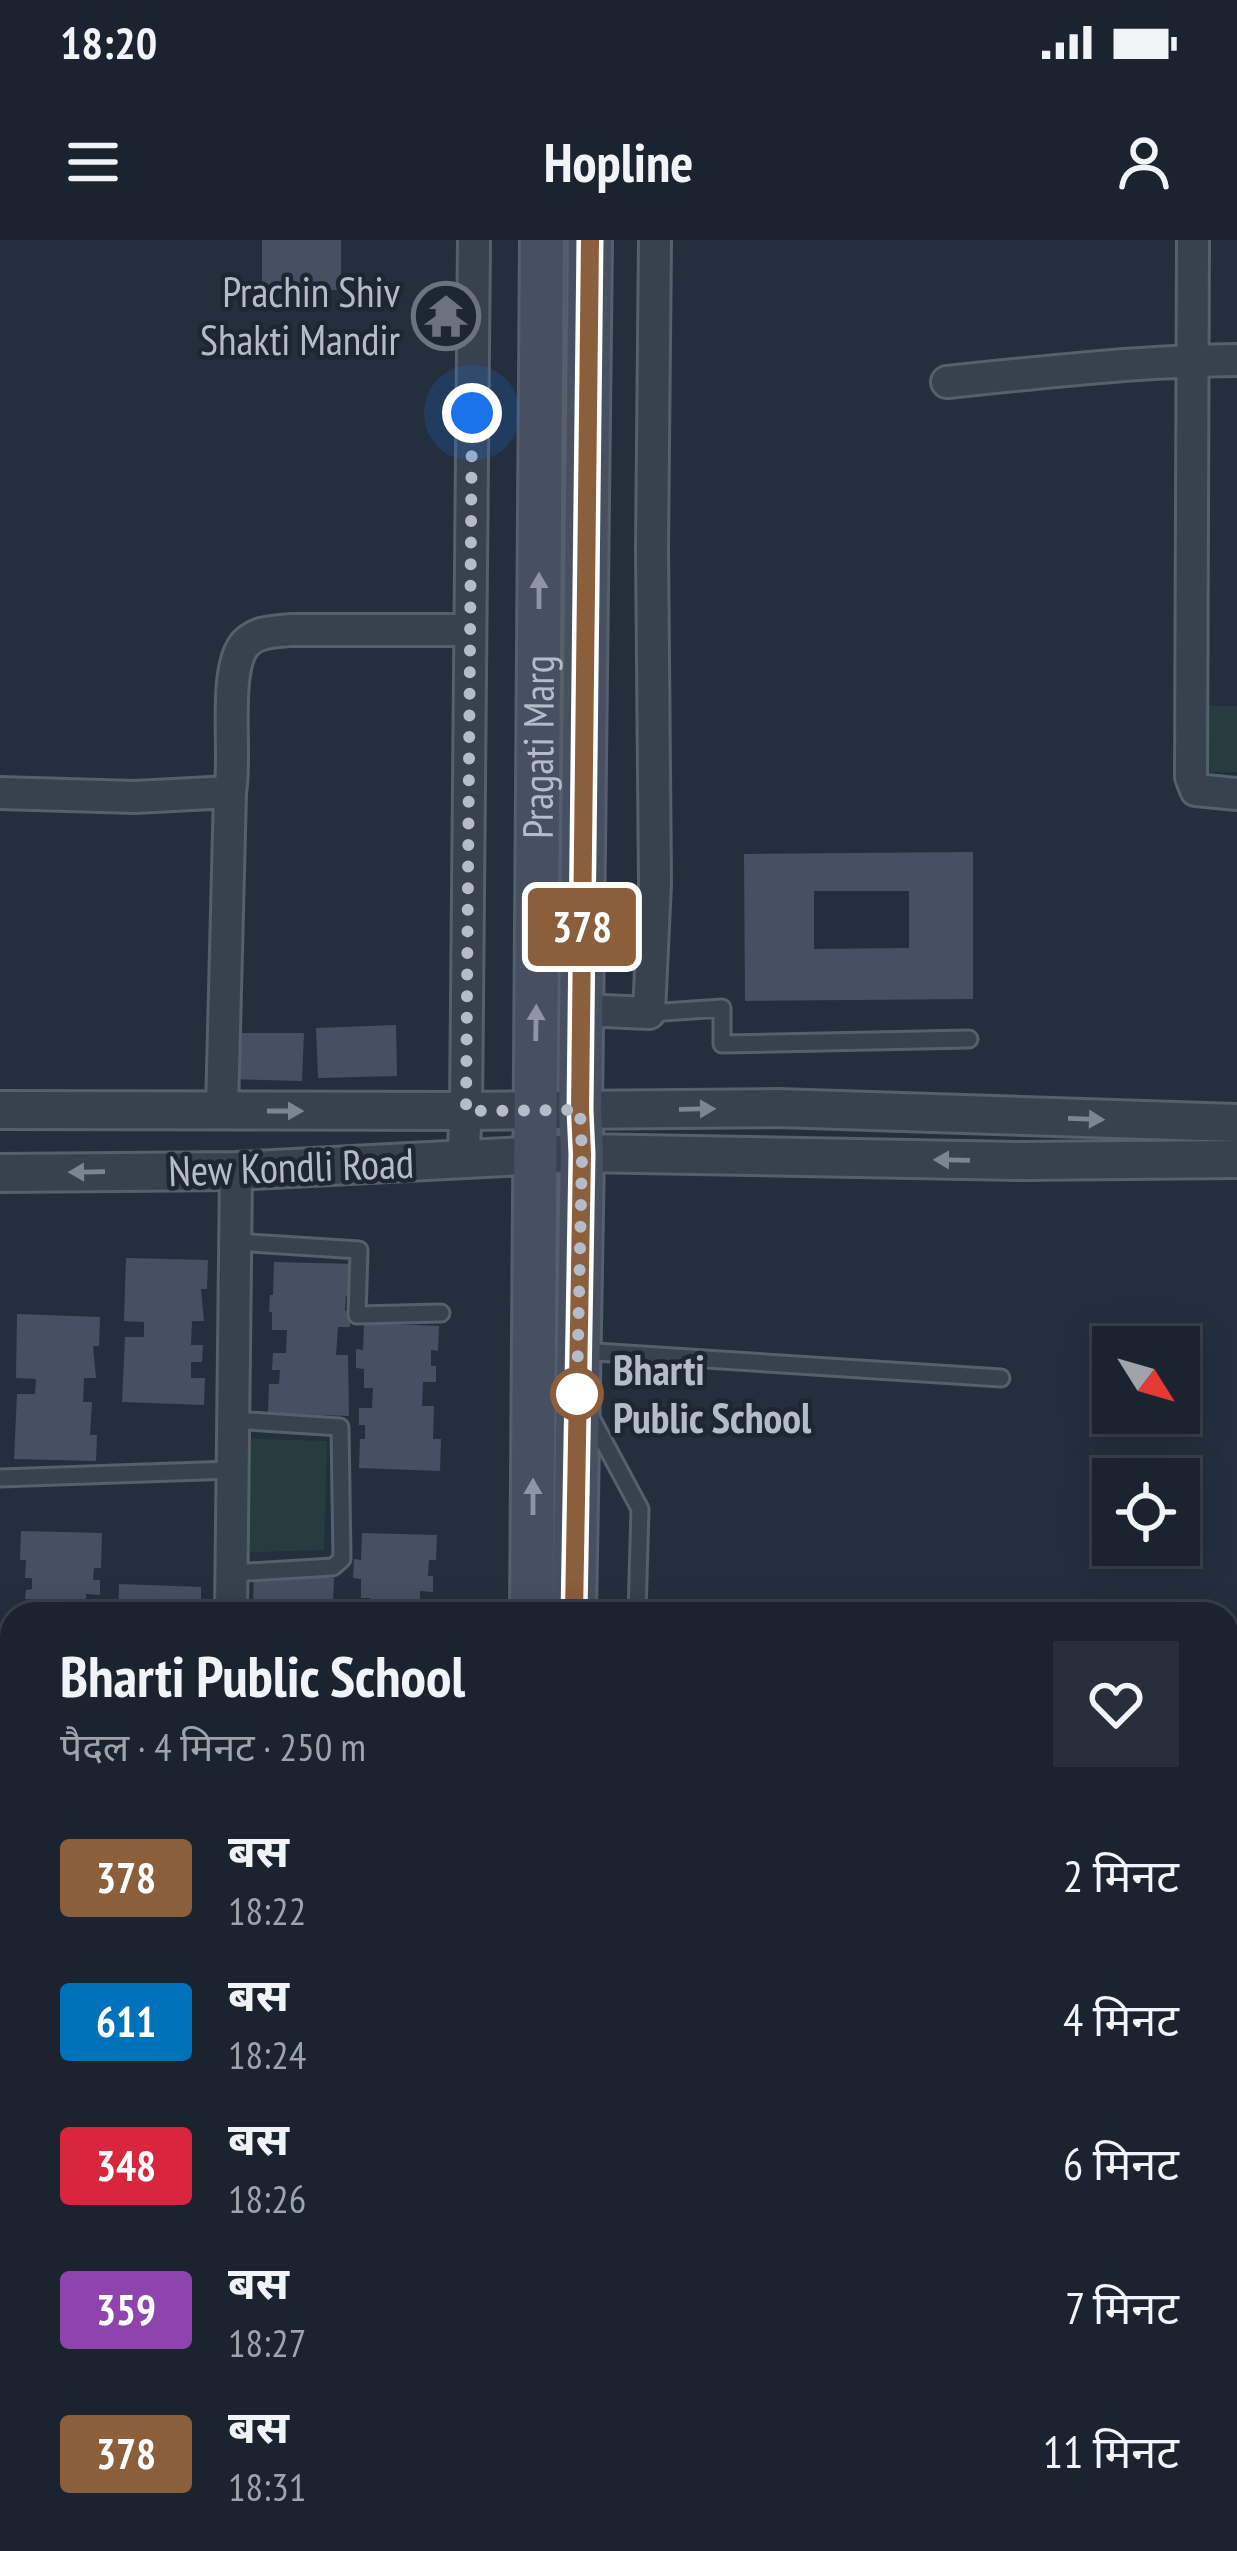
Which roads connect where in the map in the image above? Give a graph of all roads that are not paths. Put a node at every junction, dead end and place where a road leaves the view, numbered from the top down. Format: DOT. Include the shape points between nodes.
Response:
graph roads {
  1 [pos="474,240"];
  2 [pos="542,240"];
  3 [pos="590,240"];
  4 [pos="655,240"];
  5 [pos="1193,240"];
  6 [pos="1192,360"];
  7 [pos="1237,360"];
  8 [pos="947,382"];
  9 [pos="470,630"];
  10 [pos="230,792"];
  11 [pos="0,793"];
  12 [pos="1237,794"];
  13 [pos="581,1010"];
  14 [pos="649,1013"];
  15 [pos="969,1039"];
  16 [pos="0,1110"];
  17 [pos="222,1110"];
  18 [pos="535,1110"];
  19 [pos="580,1110"];
  20 [pos="466,1111"];
  21 [pos="1237,1123"];
  22 [pos="582,1154"];
  23 [pos="536,1155"];
  24 [pos="1237,1159"];
  25 [pos="463,1161"];
  26 [pos="236,1171"];
  27 [pos="0,1173"];
  28 [pos="235,1242"];
  29 [pos="441,1313"];
  30 [pos="577,1371"];
  31 [pos="1001,1378"];
  32 [pos="233,1420"];
  33 [pos="232,1470"];
  34 [pos="0,1478"];
  35 [pos="231,1573"];
  36 [pos="231,1602"];
  37 [pos="532,1602"];
  38 [pos="574,1602"];
  39 [pos="637,1602"];
  1 -- 9 [label="street"];
  18 -- 2 [label="main road, Pragati Marg, one-way"];
  3 -- 13 [label="main road, Pragati Marg"];
  4 -- 14 [label="street"];
  5 -- 6 [label="street"];
  6 -- 7 [label="street"];
  6 -- 8 [label="street"];
  6 -- 12 [label="street" via="1191,777 1196,790"];
  9 -- 10 [label="street" via="290,630 248,641 235,669"];
  9 -- 20 [label="street"];
  10 -- 11 [label="street"];
  10 -- 17 [label="street"];
  13 -- 14 [label="street"];
  13 -- 19 [label="main road, Pragati Marg"];
  14 -- 15 [label="lane" via="722,1008 722,1044"];
  16 -- 17 [label="street, New Kondli Road"];
  17 -- 20 [label="street, New Kondli Road, one-way"];
  18 -- 19 [label="street, New Kondli Road"];
  18 -- 20 [label="street, New Kondli Road"];
  18 -- 23 [label="main road, Pragati Marg"];
  19 -- 21 [label="street, New Kondli Road, one-way"];
  19 -- 22 [label="main road, Pragati Marg"];
  20 -- 25 [label="street"];
  22 -- 23 [label="street, New Kondli Road"];
  24 -- 22 [label="street, New Kondli Road, one-way"];
  22 -- 30 [label="main road, Pragati Marg"];
  23 -- 25 [label="street, New Kondli Road"];
  37 -- 23 [label="main road, Pragati Marg, one-way"];
  25 -- 26 [label="street, New Kondli Road"];
  26 -- 27 [label="street, New Kondli Road, one-way"];
  26 -- 28 [label="street"];
  28 -- 29 [label="lane" via="359,1250 358,1315"];
  28 -- 32 [label="street"];
  30 -- 31 [label="lane"];
  30 -- 38 [label="main road, Pragati Marg"];
  30 -- 39 [label="lane" via="640,1508"];
  32 -- 33 [label="street"];
  32 -- 35 [label="lane" via="340,1427 342,1559 333,1568"];
  33 -- 34 [label="lane"];
  33 -- 35 [label="street"];
  35 -- 36 [label="street"];
}
